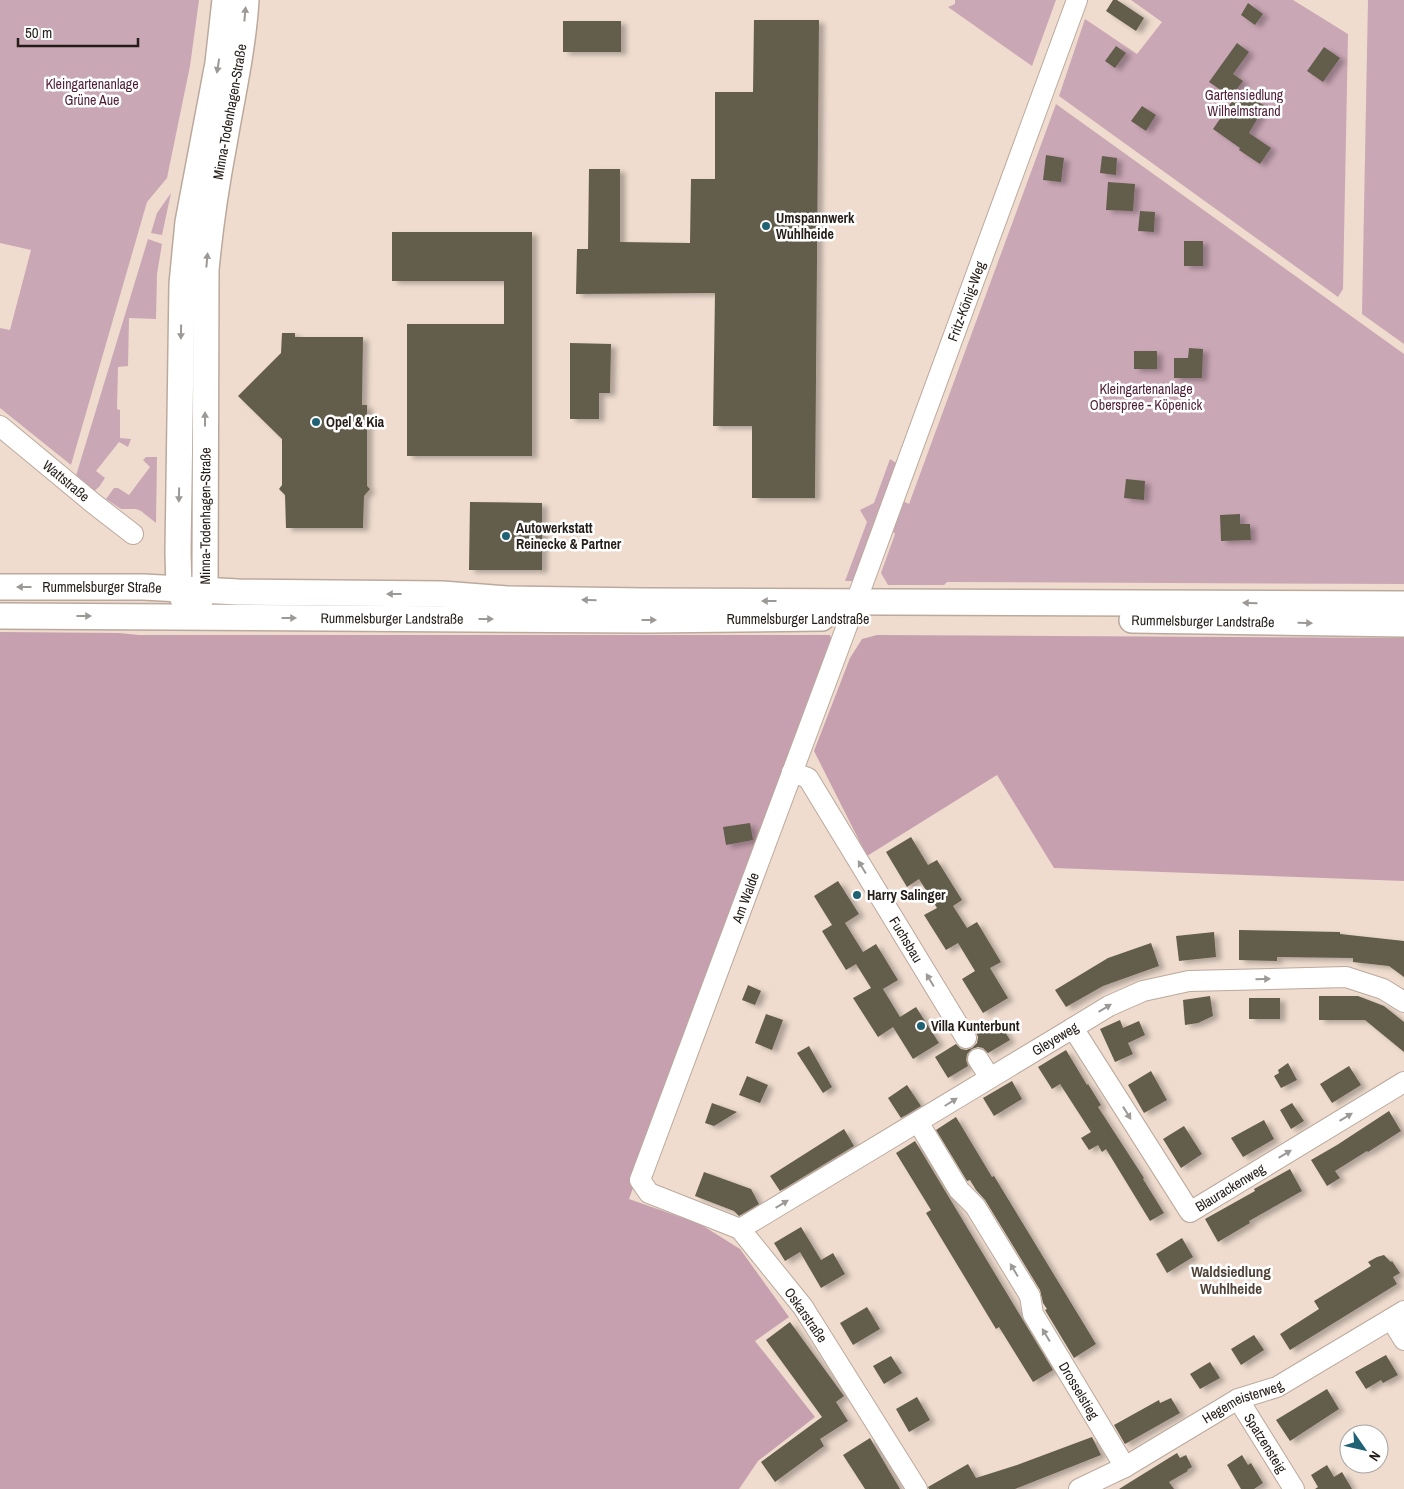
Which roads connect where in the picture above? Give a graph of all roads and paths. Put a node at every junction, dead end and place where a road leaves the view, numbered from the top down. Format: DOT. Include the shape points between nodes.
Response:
graph roads {
  1 [pos="225,0"];
  2 [pos="246,0"];
  3 [pos="1077,0"];
  4 [pos="0,426"];
  5 [pos="133,534"];
  6 [pos="0,588"];
  7 [pos="179,589"];
  8 [pos="204,590"];
  9 [pos="1404,604"];
  10 [pos="852,610"];
  11 [pos="0,616"];
  12 [pos="192,617"];
  13 [pos="1404,624"];
  14 [pos="792,772"];
  15 [pos="1404,1002"];
  16 [pos="1073,1028"];
  17 [pos="966,1038"];
  18 [pos="978,1059"];
  19 [pos="990,1078"];
  20 [pos="1404,1082"];
  21 [pos="918,1122"];
  22 [pos="648,1193"];
  23 [pos="740,1229"];
  24 [pos="1397,1315"];
  25 [pos="1404,1340"];
  26 [pos="1238,1400"];
  27 [pos="1125,1467"];
  28 [pos="917,1489"];
  29 [pos="1079,1489"];
  30 [pos="1294,1489"];
  1 -- 7 [label="main road, Minna-Todenhagen-Straße, one-way" via="218,63 188,222 182,284"];
  8 -- 2 [label="main road, Minna-Todenhagen-Straße, one-way" via="206,270 210,225 241,50"];
  3 -- 10 [label="street, Fritz-König-Weg"];
  4 -- 5 [label="street, Wattstraße"];
  7 -- 6 [label="main road, Rummelsburger Straße, one-way"];
  7 -- 8 [label="main road, Rummelsburger Straße"];
  7 -- 12 [label="main road, Minna-Todenhagen-Straße"];
  10 -- 8 [label="main road, Rummelsburger Landstraße, one-way" via="442,594"];
  8 -- 12 [label="main road, Minna-Todenhagen-Straße"];
  9 -- 10 [label="main road, Rummelsburger Landstraße, one-way"];
  12 -- 10 [label="main road, Rummelsburger Landstraße, one-way" via="637,620"];
  10 -- 13 [label="main road, Rummelsburger Landstraße, one-way" via="885,619 1000,617"];
  10 -- 14 [label="street, Am Walde"];
  11 -- 12 [label="main road, Rummelsburger Straße, one-way"];
  17 -- 14 [label="street, Fuchsbau, one-way" via="808,778"];
  14 -- 22 [label="street, Am Walde" via="640,1180"];
  16 -- 15 [label="street, Gleyeweg, one-way" via="1109,1006 1143,991 1189,981 1346,977 1383,990"];
  16 -- 19 [label="street, Gleyeweg"];
  16 -- 20 [label="street, Blaurackenweg, one-way" via="1190,1212"];
  18 -- 19 [label="street"];
  21 -- 19 [label="street, Gleyeweg, one-way"];
  23 -- 21 [label="street, Gleyeweg, one-way"];
  27 -- 21 [label="street, Drosselstieg, one-way" via="1033,1314 1030,1296"];
  22 -- 23 [label="street, Oskarstraße"];
  23 -- 28 [label="street, Oskarstraße" via="804,1307"];
  24 -- 25 [label="street"];
  24 -- 26 [label="street, Hegemeisterweg" via="1277,1386"];
  26 -- 27 [label="street, Hegemeisterweg"];
  26 -- 30 [label="street, Spatzensteig"];
  27 -- 29 [label="street, Hegemeisterweg"];
}
